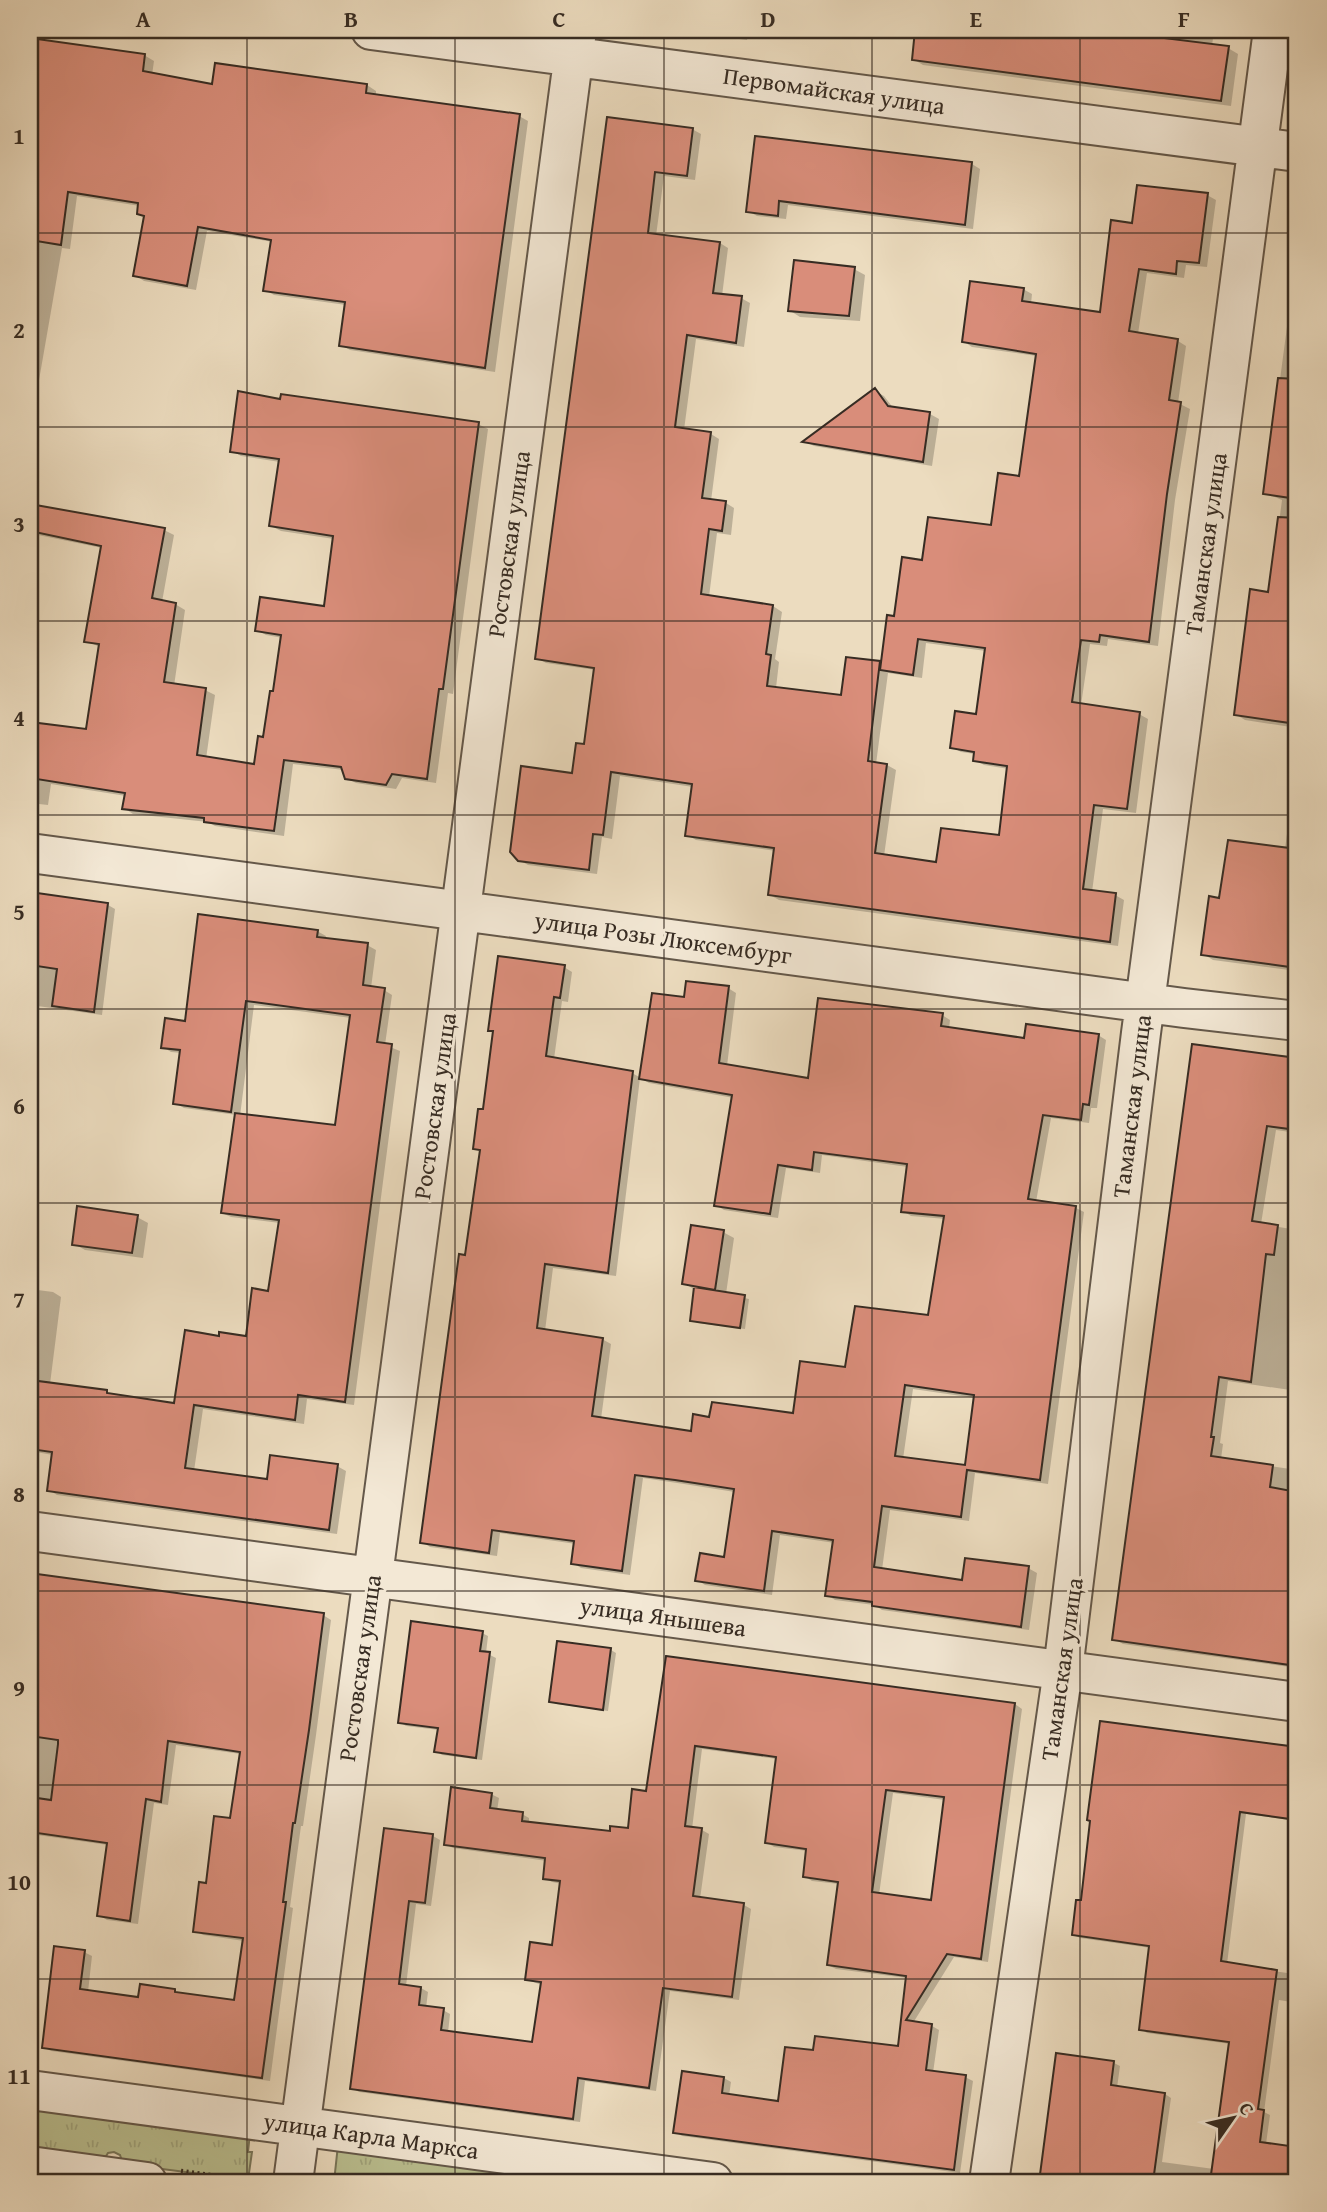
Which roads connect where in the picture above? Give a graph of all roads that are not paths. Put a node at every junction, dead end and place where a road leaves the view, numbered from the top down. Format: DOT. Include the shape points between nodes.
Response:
graph roads {
  1 [pos="371,30"];
  2 [pos="1273,30"];
  3 [pos="576,43"];
  4 [pos="1258,147"];
  5 [pos="1297,152"];
  6 [pos="30,853"];
  7 [pos="461,911"];
  8 [pos="1145,1002"];
  9 [pos="1297,1021"];
  10 [pos="30,1531"];
  11 [pos="372,1577"];
  12 [pos="1063,1670"];
  13 [pos="1297,1702"];
  14 [pos="30,2090"];
  15 [pos="300,2127"];
  16 [pos="30,2166"];
  17 [pos="147,2182"];
  18 [pos="293,2182"];
  19 [pos="713,2182"];
  20 [pos="989,2182"];
  1 -- 3 [label="street, Первомайская улица"];
  2 -- 4 [label="street, Таманская улица"];
  3 -- 4 [label="street, Первомайская улица"];
  3 -- 7 [label="street, Ростовская улица"];
  4 -- 5 [label="street, Первомайская улица"];
  4 -- 8 [label="street, Таманская улица"];
  6 -- 7 [label="street, улица Розы Люксембург"];
  7 -- 8 [label="street, улица Розы Люксембург"];
  7 -- 11 [label="street, Ростовская улица"];
  8 -- 9 [label="street, улица Розы Люксембург"];
  8 -- 12 [label="street, Таманская улица"];
  10 -- 11 [label="street, улица Янышева"];
  11 -- 12 [label="street, улица Янышева"];
  11 -- 15 [label="street, Ростовская улица"];
  12 -- 13 [label="street, улица Янышева"];
  12 -- 20 [label="street, Таманская улица"];
  14 -- 15 [label="street, улица Карла Маркса"];
  15 -- 18 [label="street, Ростовская улица"];
  15 -- 19 [label="street, улица Карла Маркса"];
  16 -- 17 [label="street"];
}
